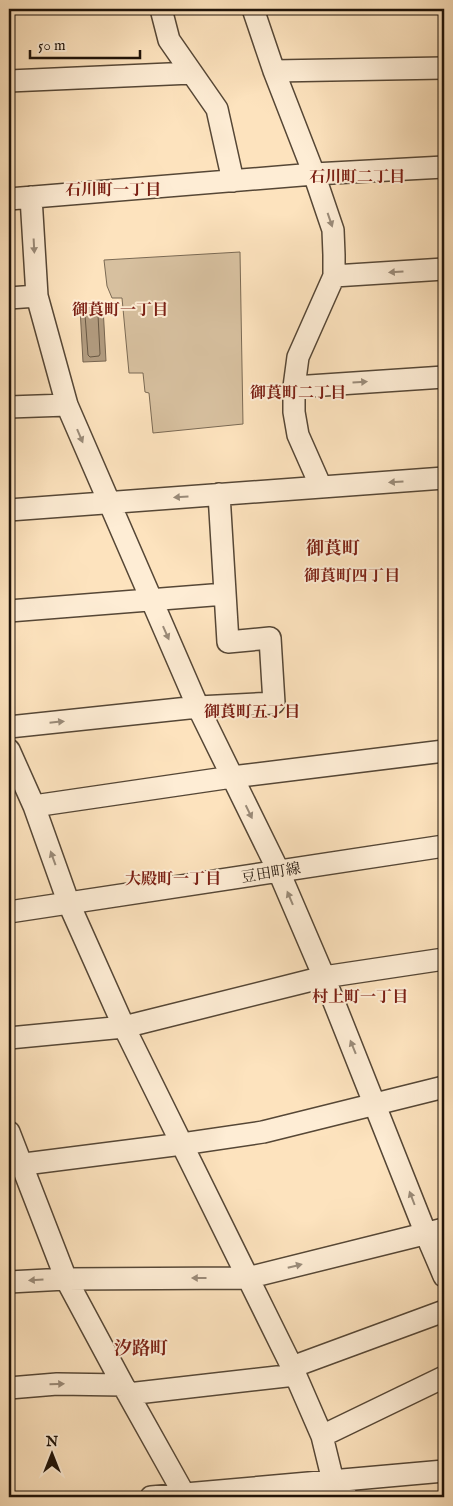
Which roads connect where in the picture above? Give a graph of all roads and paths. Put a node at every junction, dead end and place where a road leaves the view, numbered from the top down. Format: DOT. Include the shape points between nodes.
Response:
graph roads {
  1 [pos="161,9"];
  2 [pos="253,9"];
  3 [pos="444,68"];
  4 [pos="274,71"];
  5 [pos="192,72"];
  6 [pos="9,81"];
  7 [pos="444,167"];
  8 [pos="314,174"];
  9 [pos="233,181"];
  10 [pos="31,197"];
  11 [pos="9,198"];
  12 [pos="444,269"];
  13 [pos="334,276"];
  14 [pos="38,296"];
  15 [pos="9,298"];
  16 [pos="444,377"];
  17 [pos="294,387"];
  18 [pos="67,405"];
  19 [pos="9,407"];
  20 [pos="444,478"];
  21 [pos="321,487"];
  22 [pos="219,494"];
  23 [pos="108,502"];
  24 [pos="9,510"];
  25 [pos="225,594"];
  26 [pos="152,600"];
  27 [pos="9,611"];
  28 [pos="198,707"];
  29 [pos="9,727"];
  30 [pos="9,750"];
  31 [pos="444,751"];
  32 [pos="232,777"];
  33 [pos="34,806"];
  34 [pos="444,846"];
  35 [pos="278,872"];
  36 [pos="69,904"];
  37 [pos="9,912"];
  38 [pos="444,959"];
  39 [pos="324,977"];
  40 [pos="124,1027"];
  41 [pos="9,1038"];
  42 [pos="444,1086"];
  43 [pos="375,1103"];
  44 [pos="9,1132"];
  45 [pos="182,1144"];
  46 [pos="15,1165"];
  47 [pos="435,1231"];
  48 [pos="444,1276"];
  49 [pos="247,1278"];
  50 [pos="66,1279"];
  51 [pos="9,1282"];
  52 [pos="444,1311"];
  53 [pos="294,1371"];
  54 [pos="444,1377"];
  55 [pos="9,1388"];
  56 [pos="125,1390"];
  57 [pos="322,1436"];
  58 [pos="444,1471"];
  59 [pos="333,1481"];
  60 [pos="184,1496"];
  61 [pos="151,1497"];
  62 [pos="347,1497"];
  1 -- 5 [label="street" via="169,40"];
  2 -- 4 [label="street"];
  3 -- 4 [label="street"];
  4 -- 8 [label="street"];
  5 -- 6 [label="street"];
  5 -- 9 [label="street" via="217,109"];
  7 -- 8 [label="street"];
  8 -- 9 [label="street"];
  8 -- 13 [label="street, one-way" via="333,230"];
  9 -- 10 [label="street"];
  10 -- 11 [label="street"];
  10 -- 14 [label="street, one-way"];
  12 -- 13 [label="street, one-way"];
  13 -- 17 [label="street" via="298,357"];
  14 -- 15 [label="street"];
  14 -- 18 [label="street"];
  17 -- 16 [label="street, one-way"];
  17 -- 21 [label="street" via="298,435"];
  18 -- 19 [label="street"];
  18 -- 23 [label="street, one-way"];
  20 -- 21 [label="street, one-way"];
  21 -- 22 [label="street"];
  22 -- 23 [label="street, one-way"];
  22 -- 25 [label="street"];
  23 -- 24 [label="street"];
  23 -- 26 [label="street"];
  25 -- 26 [label="street"];
  25 -- 28 [label="street" via="228,642 270,638 274,702"];
  26 -- 27 [label="street"];
  26 -- 28 [label="street, one-way"];
  29 -- 28 [label="street, one-way"];
  28 -- 32 [label="street"];
  30 -- 33 [label="street"];
  31 -- 32 [label="street"];
  32 -- 33 [label="street"];
  32 -- 35 [label="street, one-way"];
  36 -- 33 [label="street, one-way"];
  34 -- 35 [label="street, 豆田町線"];
  35 -- 36 [label="street, 豆田町線"];
  39 -- 35 [label="street, one-way"];
  36 -- 37 [label="street, 豆田町線"];
  36 -- 40 [label="street"];
  38 -- 39 [label="street"];
  39 -- 40 [label="street"];
  43 -- 39 [label="street, one-way"];
  40 -- 41 [label="street"];
  40 -- 45 [label="street"];
  42 -- 43 [label="street"];
  43 -- 45 [label="street" via="263,1132"];
  47 -- 43 [label="street, one-way"];
  44 -- 46 [label="street"];
  45 -- 46 [label="street"];
  45 -- 49 [label="street"];
  46 -- 50 [label="street"];
  47 -- 48 [label="street"];
  49 -- 47 [label="street, one-way"];
  49 -- 50 [label="street, one-way"];
  49 -- 53 [label="street"];
  50 -- 51 [label="street, one-way"];
  50 -- 56 [label="street"];
  52 -- 53 [label="street"];
  53 -- 56 [label="street"];
  53 -- 57 [label="street"];
  54 -- 57 [label="street"];
  55 -- 56 [label="street, one-way" via="57,1384"];
  56 -- 60 [label="street"];
  57 -- 59 [label="street"];
  58 -- 59 [label="street"];
  59 -- 60 [label="street"];
  59 -- 62 [label="street"];
  60 -- 61 [label="street"];
}
